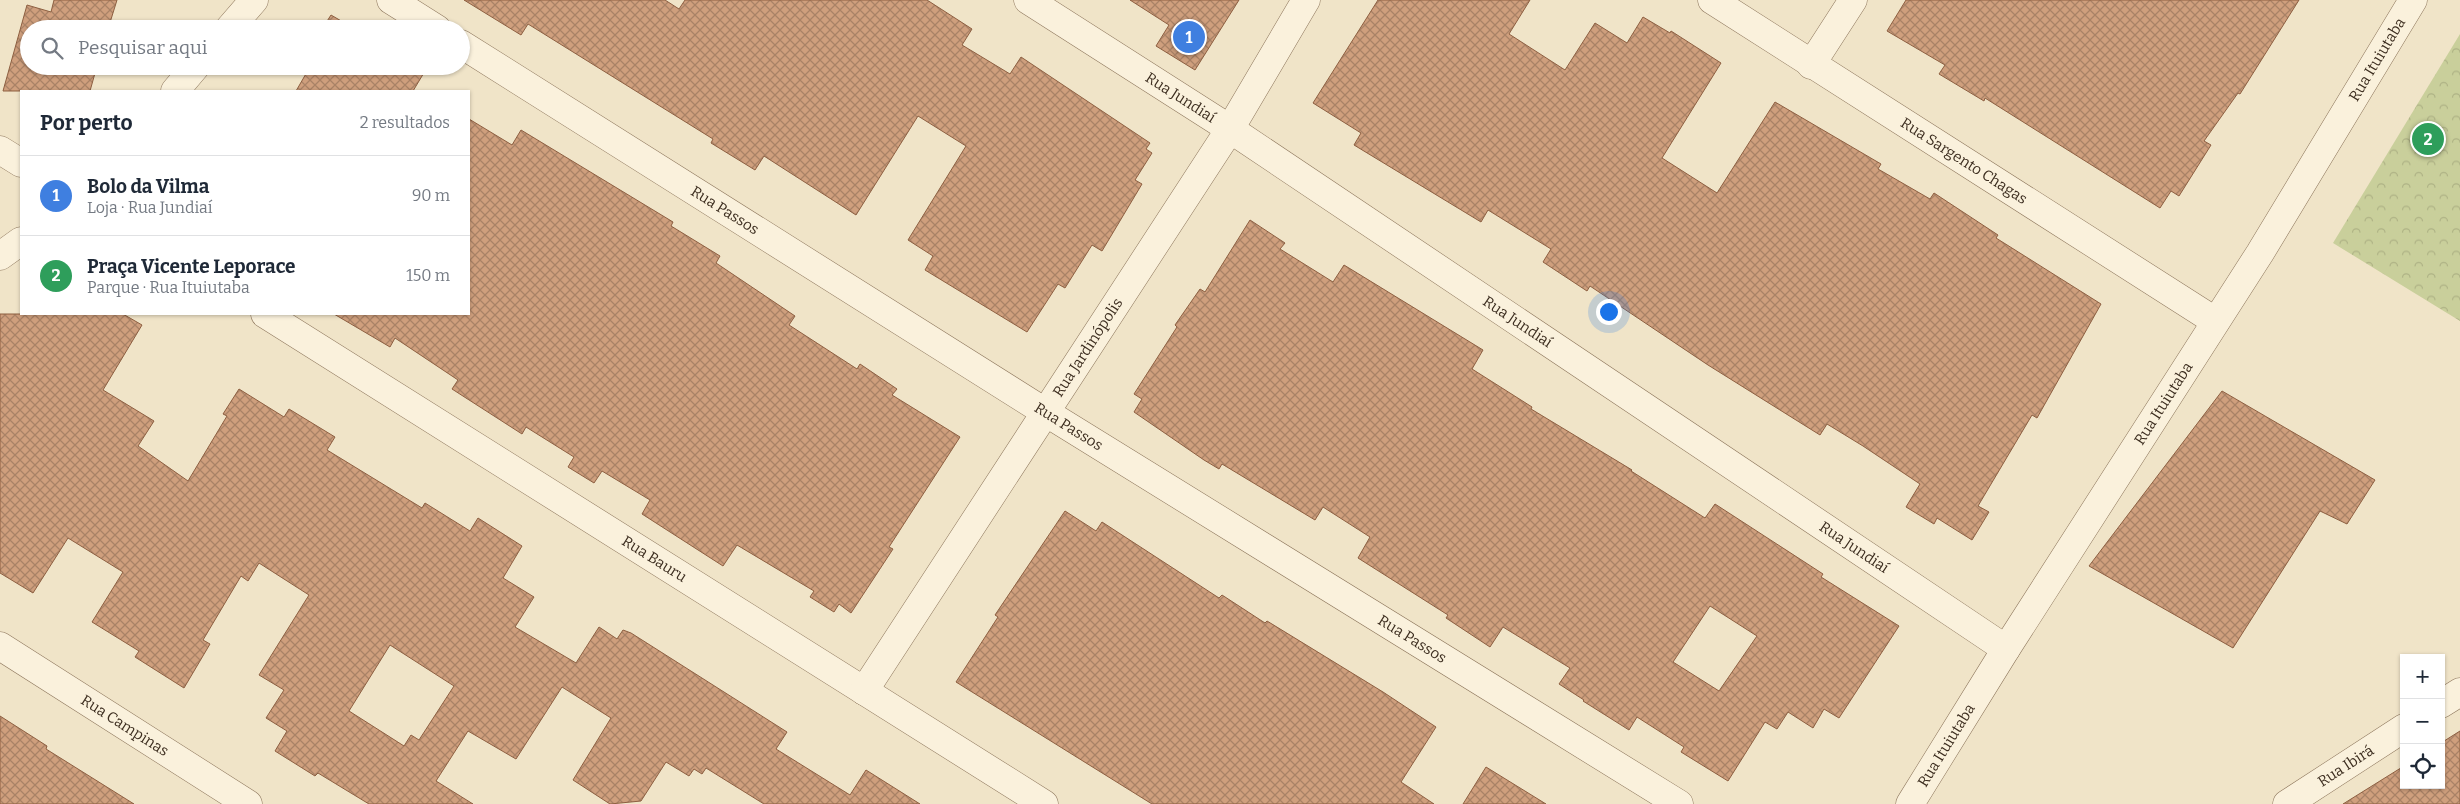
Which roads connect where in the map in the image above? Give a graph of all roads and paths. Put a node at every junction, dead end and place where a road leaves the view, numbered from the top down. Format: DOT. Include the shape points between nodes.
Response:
graph roads {
  1 [pos="254,0"];
  2 [pos="391,0"];
  3 [pos="1028,0"];
  4 [pos="1306,0"];
  5 [pos="1712,0"];
  6 [pos="1853,0"];
  7 [pos="2413,0"];
  8 [pos="237,20"];
  9 [pos="423,20"];
  10 [pos="470,50"];
  11 [pos="1811,65"];
  12 [pos="188,75"];
  13 [pos="176,90"];
  14 [pos="1230,129"];
  15 [pos="0,150"];
  16 [pos="20,162"];
  17 [pos="20,242"];
  18 [pos="0,256"];
  19 [pos="267,315"];
  20 [pos="2215,321"];
  21 [pos="1045,412"];
  22 [pos="0,646"];
  23 [pos="2006,649"];
  24 [pos="864,690"];
  25 [pos="2460,692"];
  26 [pos="2445,701"];
  27 [pos="2400,731"];
  28 [pos="248,804"];
  29 [pos="1044,804"];
  30 [pos="1679,804"];
  31 [pos="1910,804"];
  32 [pos="2287,804"];
  1 -- 8 [label="street"];
  2 -- 9 [label="street"];
  3 -- 14 [label="street, Rua Jundiaí"];
  4 -- 14 [label="street, Rua Jardinópolis"];
  5 -- 11 [label="street, Rua Sargento Chagas"];
  6 -- 11 [label="street"];
  7 -- 20 [label="street, Rua Ituiutaba" via="2260,253"];
  10 -- 21 [label="street, Rua Passos"];
  11 -- 20 [label="street, Rua Sargento Chagas"];
  12 -- 13 [label="street"];
  14 -- 21 [label="street, Rua Jardinópolis"];
  14 -- 23 [label="street, Rua Jundiaí"];
  15 -- 16 [label="street"];
  17 -- 18 [label="street"];
  19 -- 24 [label="street, Rua Bauru"];
  20 -- 23 [label="street, Rua Ituiutaba"];
  21 -- 24 [label="street, Rua Jardinópolis"];
  21 -- 30 [label="street, Rua Passos"];
  22 -- 28 [label="street, Rua Campinas"];
  23 -- 31 [label="street, Rua Ituiutaba"];
  24 -- 29 [label="street, Rua Bauru"];
  25 -- 26 [label="street"];
  27 -- 32 [label="street, Rua Ibirá"];
}
